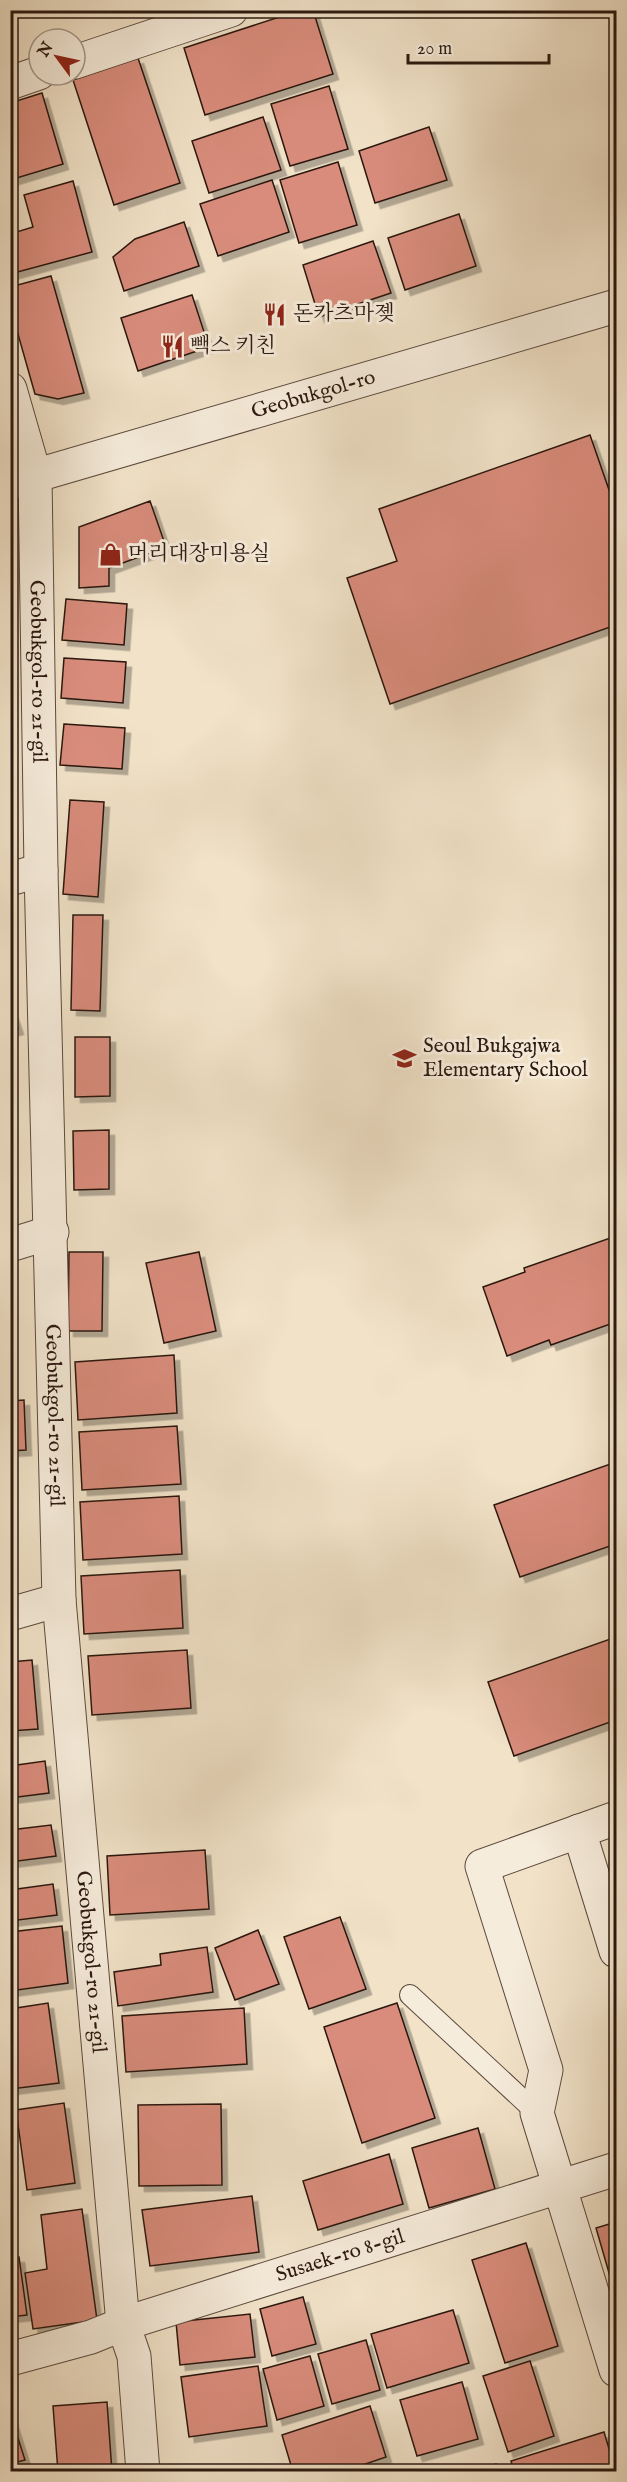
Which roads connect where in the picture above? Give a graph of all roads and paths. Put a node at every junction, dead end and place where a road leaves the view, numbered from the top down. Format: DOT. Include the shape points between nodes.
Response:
graph roads {
  1 [pos="231,10"];
  2 [pos="182,18"];
  3 [pos="87,57"];
  4 [pos="27,77"];
  5 [pos="10,83"];
  6 [pos="616,306"];
  7 [pos="10,389"];
  8 [pos="23,479"];
  9 [pos="26,874"];
  10 [pos="52,1232"];
  11 [pos="10,1245"];
  12 [pos="59,1600"];
  13 [pos="10,1614"];
  14 [pos="616,1818"];
  15 [pos="579,1831"];
  16 [pos="616,1951"];
  17 [pos="410,1995"];
  18 [pos="537,2114"];
  19 [pos="616,2169"];
  20 [pos="558,2187"];
  21 [pos="123,2324"];
  22 [pos="10,2359"];
  23 [pos="616,2370"];
  24 [pos="143,2472"];
  1 -- 2 [label="street"];
  2 -- 3 [label="street"];
  4 -- 5 [label="street"];
  6 -- 8 [label="street, Geobukgol-ro"];
  7 -- 8 [label="street, Geobukgol-ro 21-gil"];
  8 -- 9 [label="street, Geobukgol-ro 21-gil"];
  9 -- 10 [label="street, Geobukgol-ro 21-gil"];
  10 -- 11 [label="street"];
  10 -- 12 [label="street, Geobukgol-ro 21-gil"];
  12 -- 13 [label="street"];
  12 -- 21 [label="street, Geobukgol-ro 21-gil"];
  14 -- 15 [label="street"];
  15 -- 16 [label="street"];
  15 -- 18 [label="street" via="482,1866 546,2070"];
  17 -- 18 [label="lane"];
  18 -- 20 [label="street"];
  19 -- 20 [label="street, Susaek-ro 8-gil"];
  20 -- 21 [label="street, Susaek-ro 8-gil"];
  20 -- 23 [label="street"];
  21 -- 22 [label="street"];
  21 -- 24 [label="street, Geobukgol-ro 21-gil" via="134,2356"];
}
